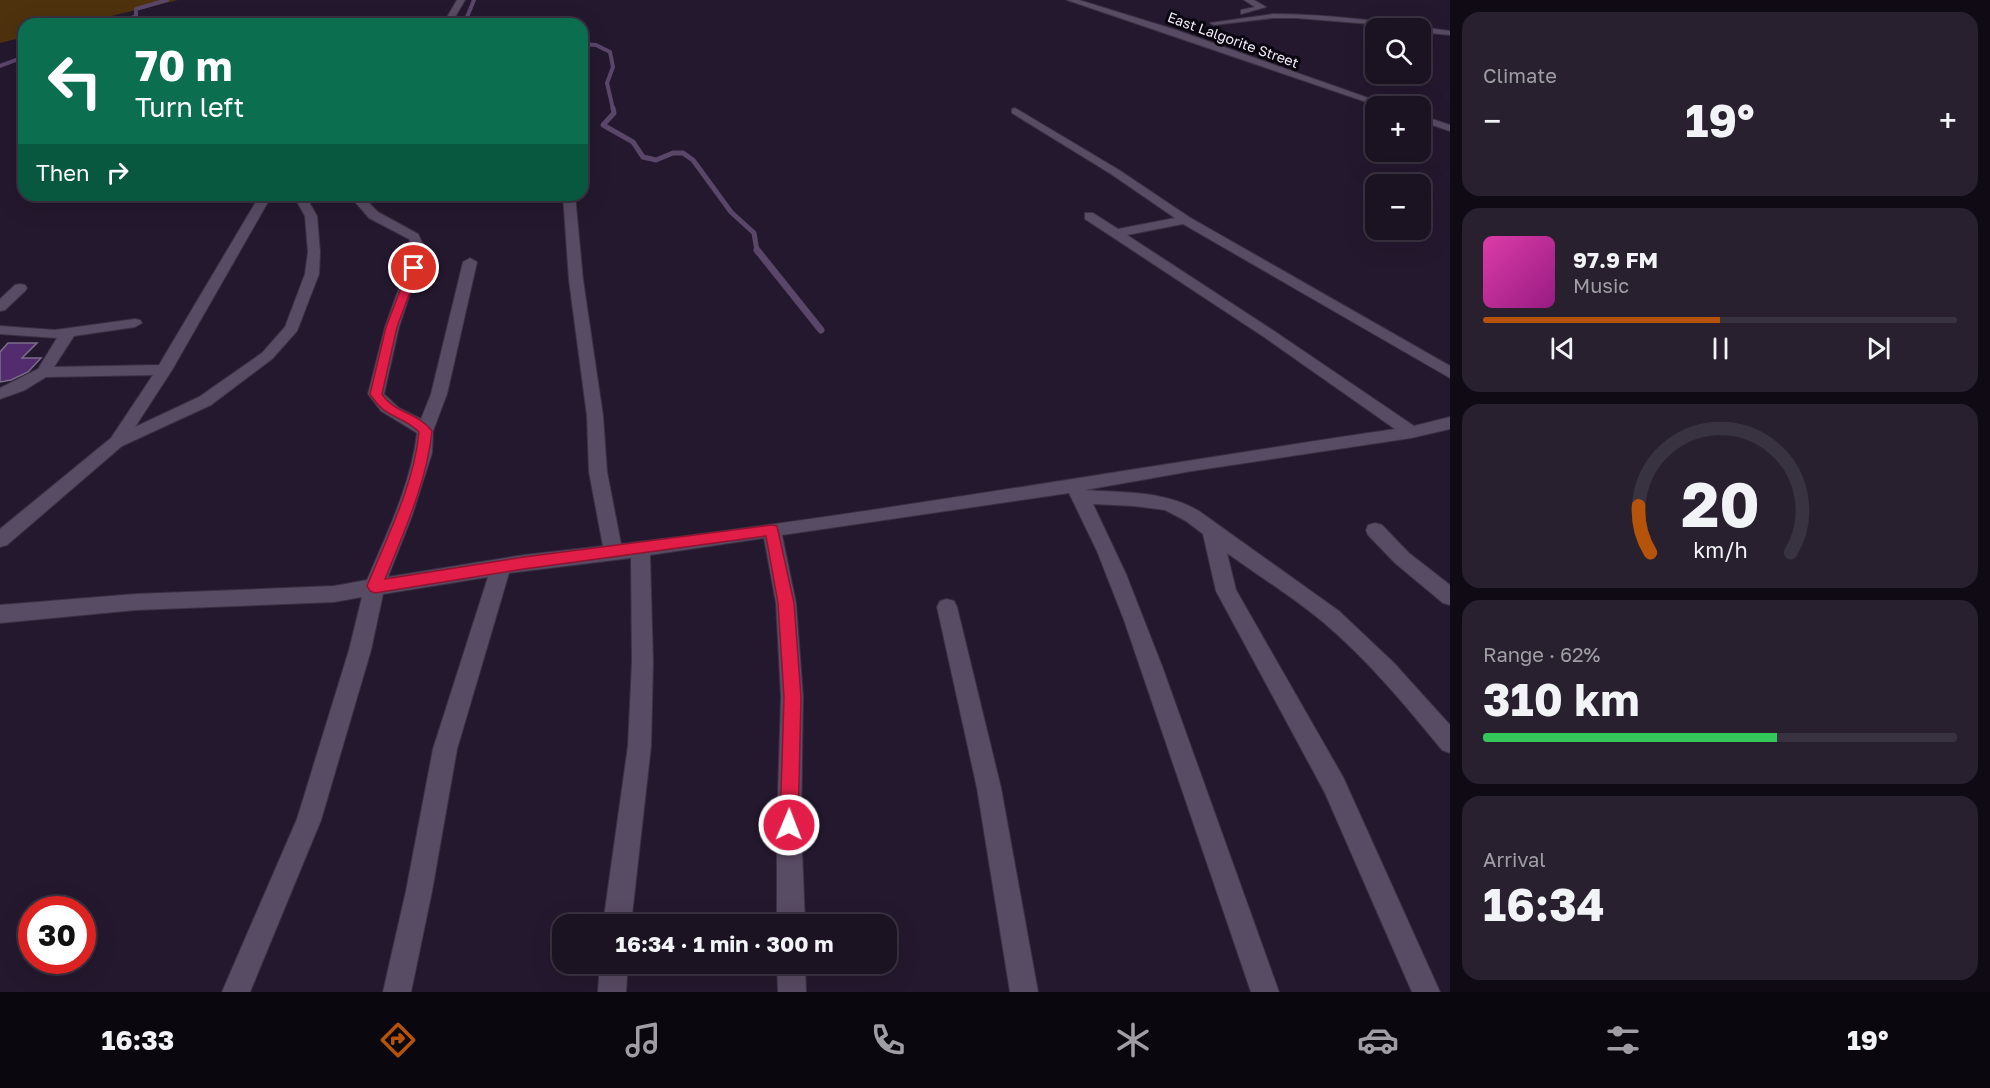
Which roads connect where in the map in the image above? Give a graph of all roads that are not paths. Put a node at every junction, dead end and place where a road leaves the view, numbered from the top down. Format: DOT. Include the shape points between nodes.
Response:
graph roads {
  1 [pos="461,0"];
  2 [pos="1071,0"];
  3 [pos="1248,0"];
  4 [pos="450,18"];
  5 [pos="1214,23"];
  6 [pos="1365,23"];
  7 [pos="1431,30"];
  8 [pos="1450,33"];
  9 [pos="1218,42"];
  10 [pos="1365,98"];
  11 [pos="1015,111"];
  12 [pos="1431,122"];
  13 [pos="1450,128"];
  14 [pos="261,201"];
  15 [pos="302,201"];
  16 [pos="360,201"];
  17 [pos="569,201"];
  18 [pos="1089,216"];
  19 [pos="1185,220"];
  20 [pos="1118,233"];
  21 [pos="470,262"];
  22 [pos="20,288"];
  23 [pos="0,307"];
  24 [pos="135,323"];
  25 [pos="0,330"];
  26 [pos="68,333"];
  27 [pos="164,370"];
  28 [pos="43,372"];
  29 [pos="1450,374"];
  30 [pos="0,394"];
  31 [pos="1441,426"];
  32 [pos="425,431"];
  33 [pos="1411,432"];
  34 [pos="1450,439"];
  35 [pos="116,442"];
  36 [pos="1077,492"];
  37 [pos="772,530"];
  38 [pos="1375,530"];
  39 [pos="1212,532"];
  40 [pos="0,540"];
  41 [pos="640,549"];
  42 [pos="613,551"];
  43 [pos="501,567"];
  44 [pos="375,586"];
  45 [pos="1450,597"];
  46 [pos="947,608"];
  47 [pos="0,614"];
  48 [pos="1450,742"];
  49 [pos="618,914"];
  50 [pos="790,914"];
  51 [pos="613,974"];
  52 [pos="791,974"];
  53 [pos="236,992"];
  54 [pos="397,992"];
  55 [pos="612,992"];
  56 [pos="792,992"];
  57 [pos="1024,992"];
  58 [pos="1265,992"];
  59 [pos="1426,992"];
  1 -- 4 [label="street"];
  2 -- 9 [label="street, East Lalgorite Street"];
  3 -- 5 [label="street" via="1262,7 1215,16"];
  5 -- 6 [label="street" via="1296,16"];
  5 -- 9 [label="street"];
  7 -- 8 [label="street"];
  9 -- 10 [label="street, East Lalgorite Street"];
  11 -- 19 [label="street"];
  12 -- 13 [label="street"];
  14 -- 27 [label="street"];
  15 -- 35 [label="street" via="311,216 314,252 312,273 292,328 267,356 205,401"];
  16 -- 32 [label="street" via="368,212 414,237 419,249 392,327 376,394 384,406"];
  17 -- 42 [label="street" via="598,472"];
  18 -- 20 [label="street"];
  19 -- 20 [label="street"];
  19 -- 29 [label="street"];
  20 -- 33 [label="street"];
  21 -- 32 [label="street" via="439,394"];
  22 -- 23 [label="street"];
  24 -- 26 [label="street"];
  25 -- 26 [label="street"];
  26 -- 28 [label="street"];
  27 -- 28 [label="street"];
  27 -- 35 [label="street"];
  28 -- 30 [label="street"];
  31 -- 33 [label="street"];
  31 -- 34 [label="street"];
  32 -- 44 [label="street" via="423,453 410,495"];
  33 -- 36 [label="street" via="1192,465"];
  35 -- 40 [label="street"];
  36 -- 37 [label="street"];
  36 -- 39 [label="street" via="1167,504 1190,514"];
  36 -- 58 [label="street" via="1107,554 1153,671"];
  37 -- 41 [label="street"];
  37 -- 50 [label="street" via="786,603 792,697"];
  38 -- 45 [label="street"];
  39 -- 48 [label="street" via="1290,585 1344,628 1405,688"];
  39 -- 59 [label="street" via="1226,591 1334,785"];
  41 -- 42 [label="street"];
  41 -- 49 [label="street" via="642,685 638,764"];
  42 -- 43 [label="street"];
  43 -- 44 [label="street"];
  43 -- 54 [label="street" via="445,749"];
  44 -- 47 [label="street" via="334,594 136,602"];
  44 -- 53 [label="street" via="309,820"];
  46 -- 57 [label="street" via="989,788"];
  51 -- 55 [label="street"];
  52 -- 56 [label="street"];
}
